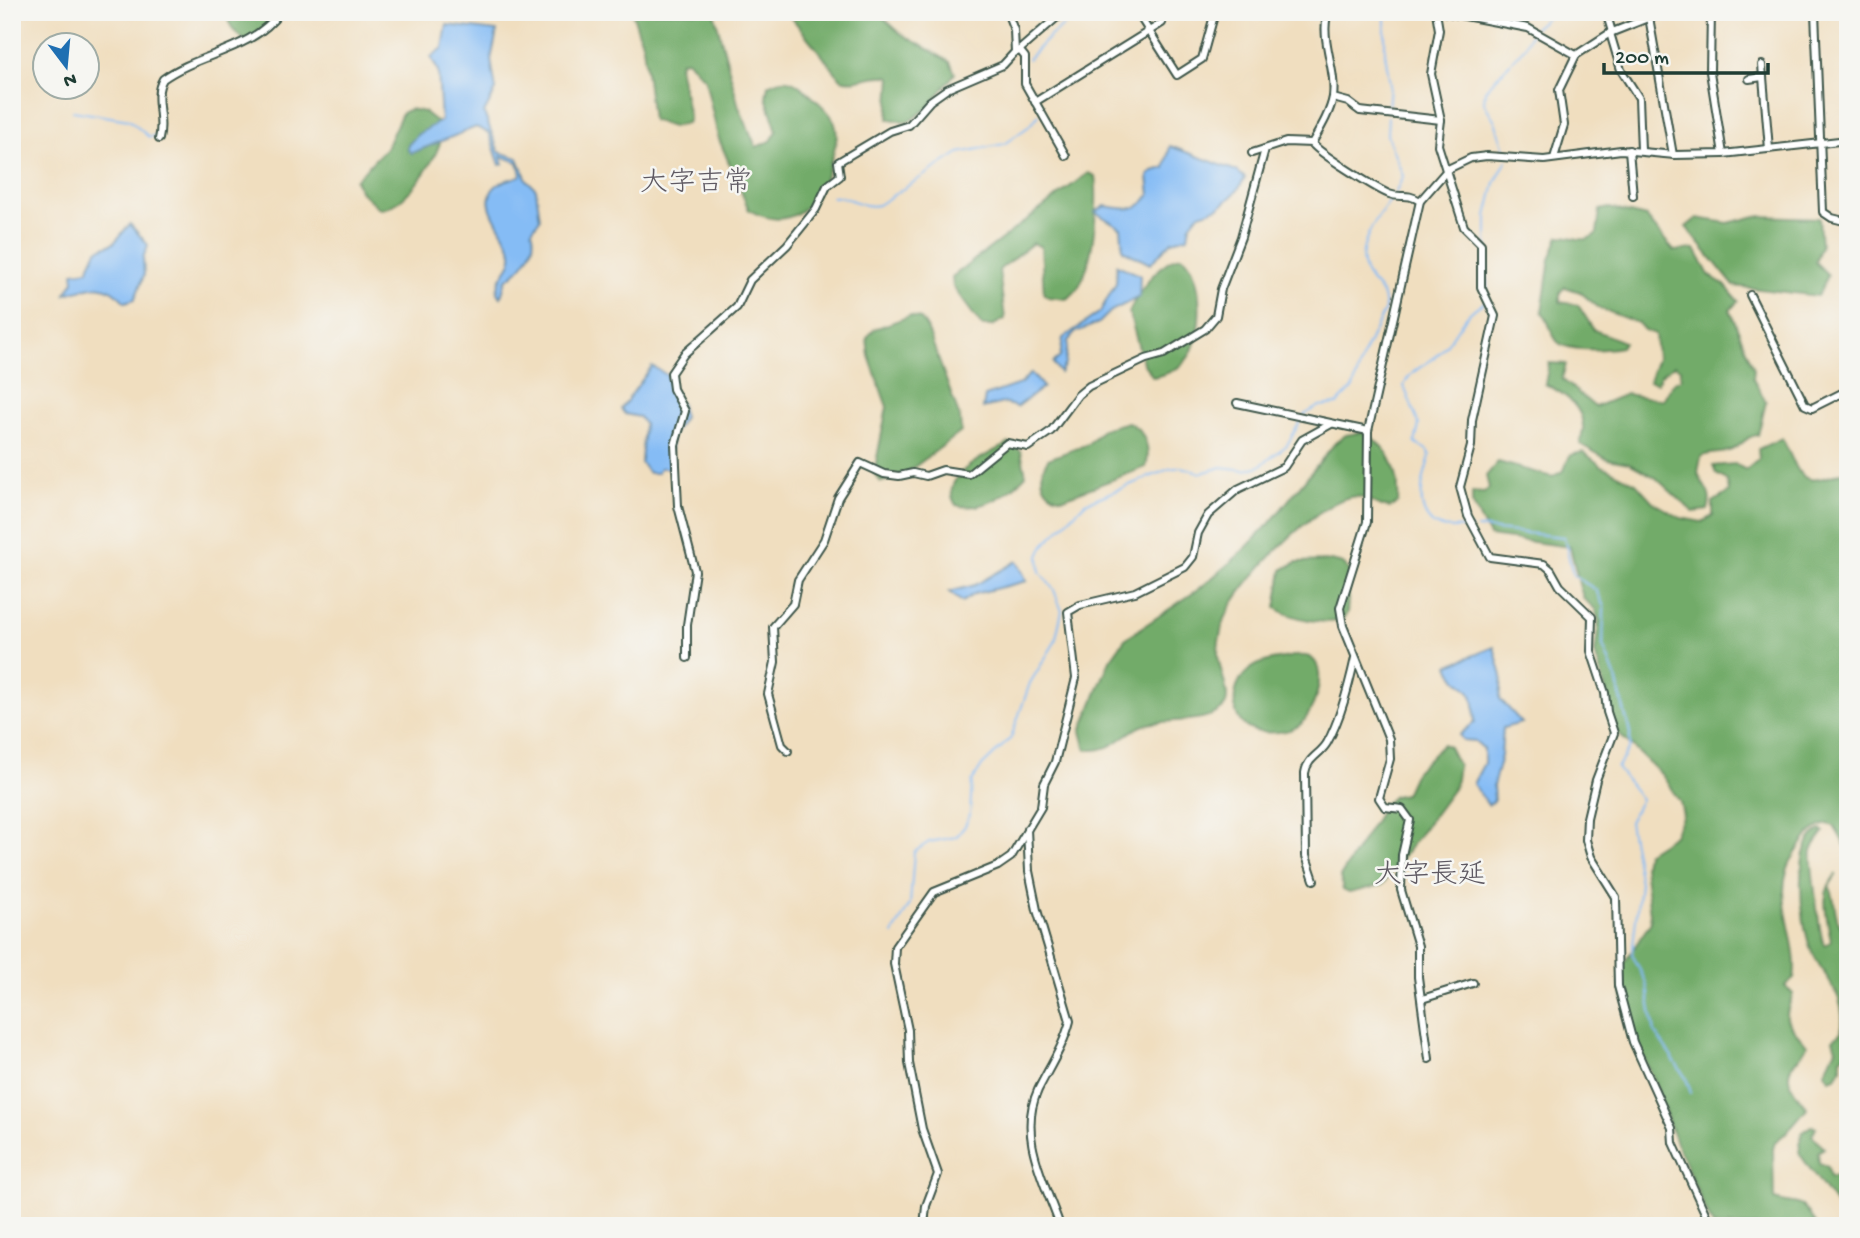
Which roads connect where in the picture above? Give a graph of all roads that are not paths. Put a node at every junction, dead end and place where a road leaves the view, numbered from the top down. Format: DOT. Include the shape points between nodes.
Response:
graph roads {
  1 [pos="280,12"];
  2 [pos="1007,12"];
  3 [pos="1069,12"];
  4 [pos="1137,12"];
  5 [pos="1165,12"];
  6 [pos="1215,12"];
  7 [pos="1328,12"];
  8 [pos="1436,12"];
  9 [pos="1444,12"];
  10 [pos="1606,12"];
  11 [pos="1662,12"];
  12 [pos="1711,12"];
  13 [pos="1815,12"];
  14 [pos="1649,17"];
  15 [pos="1149,32"];
  16 [pos="1611,32"];
  17 [pos="1018,52"];
  18 [pos="1576,55"];
  19 [pos="1762,65"];
  20 [pos="1762,77"];
  21 [pos="1749,79"];
  22 [pos="1333,98"];
  23 [pos="1035,103"];
  24 [pos="1441,120"];
  25 [pos="159,139"];
  26 [pos="1848,140"];
  27 [pos="1312,143"];
  28 [pos="1820,144"];
  29 [pos="1265,149"];
  30 [pos="1769,149"];
  31 [pos="1629,150"];
  32 [pos="1641,150"];
  33 [pos="1252,153"];
  34 [pos="1723,154"];
  35 [pos="1673,155"];
  36 [pos="1066,156"];
  37 [pos="1554,158"];
  38 [pos="1448,169"];
  39 [pos="1633,196"];
  40 [pos="1420,201"];
  41 [pos="1848,222"];
  42 [pos="1750,296"];
  43 [pos="1848,390"];
  44 [pos="1237,403"];
  45 [pos="1331,424"];
  46 [pos="1368,431"];
  47 [pos="1355,656"];
  48 [pos="687,658"];
  49 [pos="788,751"];
  50 [pos="1027,829"];
  51 [pos="1314,880"];
  52 [pos="1474,983"];
  53 [pos="1422,999"];
  54 [pos="1429,1059"];
  55 [pos="924,1226"];
  56 [pos="1060,1226"];
  57 [pos="1710,1226"];
  1 -- 25 [label="street" via="239,44 163,79 157,99 163,120"];
  2 -- 17 [label="street"];
  3 -- 17 [label="street"];
  4 -- 15 [label="street"];
  5 -- 15 [label="street" via="1163,23"];
  6 -- 15 [label="street" via="1202,59 1177,75"];
  7 -- 22 [label="street"];
  8 -- 24 [label="street" via="1439,30 1431,74"];
  9 -- 18 [label="street" via="1528,28"];
  10 -- 16 [label="street"];
  11 -- 14 [label="street"];
  12 -- 34 [label="street" via="1710,72"];
  13 -- 28 [label="street"];
  14 -- 16 [label="street"];
  14 -- 35 [label="street"];
  15 -- 23 [label="street"];
  16 -- 18 [label="street"];
  16 -- 32 [label="street" via="1621,70 1639,98"];
  17 -- 23 [label="street" via="1025,57 1025,84"];
  17 -- 48 [label="street" via="1003,65 947,89 909,125 838,162 840,176 827,186 807,221 750,280 737,307 674,367 671,382 685,419 675,445 676,493 695,571"];
  18 -- 37 [label="street" via="1559,90 1564,125"];
  19 -- 20 [label="street"];
  20 -- 21 [label="street"];
  20 -- 30 [label="street"];
  22 -- 24 [label="street" via="1360,111"];
  22 -- 27 [label="street"];
  23 -- 36 [label="street"];
  24 -- 38 [label="street" via="1438,145"];
  26 -- 28 [label="street"];
  27 -- 29 [label="street" via="1286,142"];
  27 -- 40 [label="street" via="1352,174 1391,195 1408,193"];
  28 -- 30 [label="street"];
  28 -- 41 [label="street" via="1823,212"];
  29 -- 33 [label="street"];
  29 -- 49 [label="street" via="1241,237 1220,289 1216,316 1205,329 1164,354 1089,386 1041,440 1028,447 1007,443 969,474 943,470 926,476 884,474 860,463 838,498 824,540 798,580 793,604 773,627 775,662 768,694 782,745"];
  30 -- 34 [label="street"];
  31 -- 32 [label="street"];
  31 -- 37 [label="street"];
  31 -- 39 [label="street"];
  32 -- 35 [label="street"];
  34 -- 35 [label="street"];
  37 -- 38 [label="street" via="1487,156"];
  38 -- 40 [label="street"];
  38 -- 57 [label="street" via="1464,227 1481,244 1480,286 1495,316 1461,477 1463,502 1490,556 1544,564 1592,617 1591,651 1614,733 1601,762 1587,818 1587,848 1616,897 1618,986 1633,1042"];
  40 -- 46 [label="street"];
  42 -- 43 [label="street" via="1805,405 1812,408"];
  44 -- 45 [label="street"];
  45 -- 46 [label="street"];
  45 -- 50 [label="street" via="1302,440 1284,467 1238,489 1202,521 1193,557 1185,567 1135,592 1068,612 1076,668 1073,695 1041,807"];
  46 -- 47 [label="street" via="1367,522 1340,608"];
  47 -- 51 [label="street" via="1330,736 1306,764 1306,856"];
  47 -- 53 [label="street" via="1389,739 1390,759 1379,798 1385,807 1402,809 1410,820 1401,890 1418,946"];
  50 -- 55 [label="street" via="1006,862 934,892 895,947 909,1063 922,1129 938,1174"];
  50 -- 56 [label="street" via="1037,910 1070,1021 1031,1107 1028,1126"];
  52 -- 53 [label="street"];
  53 -- 54 [label="street"];
}
